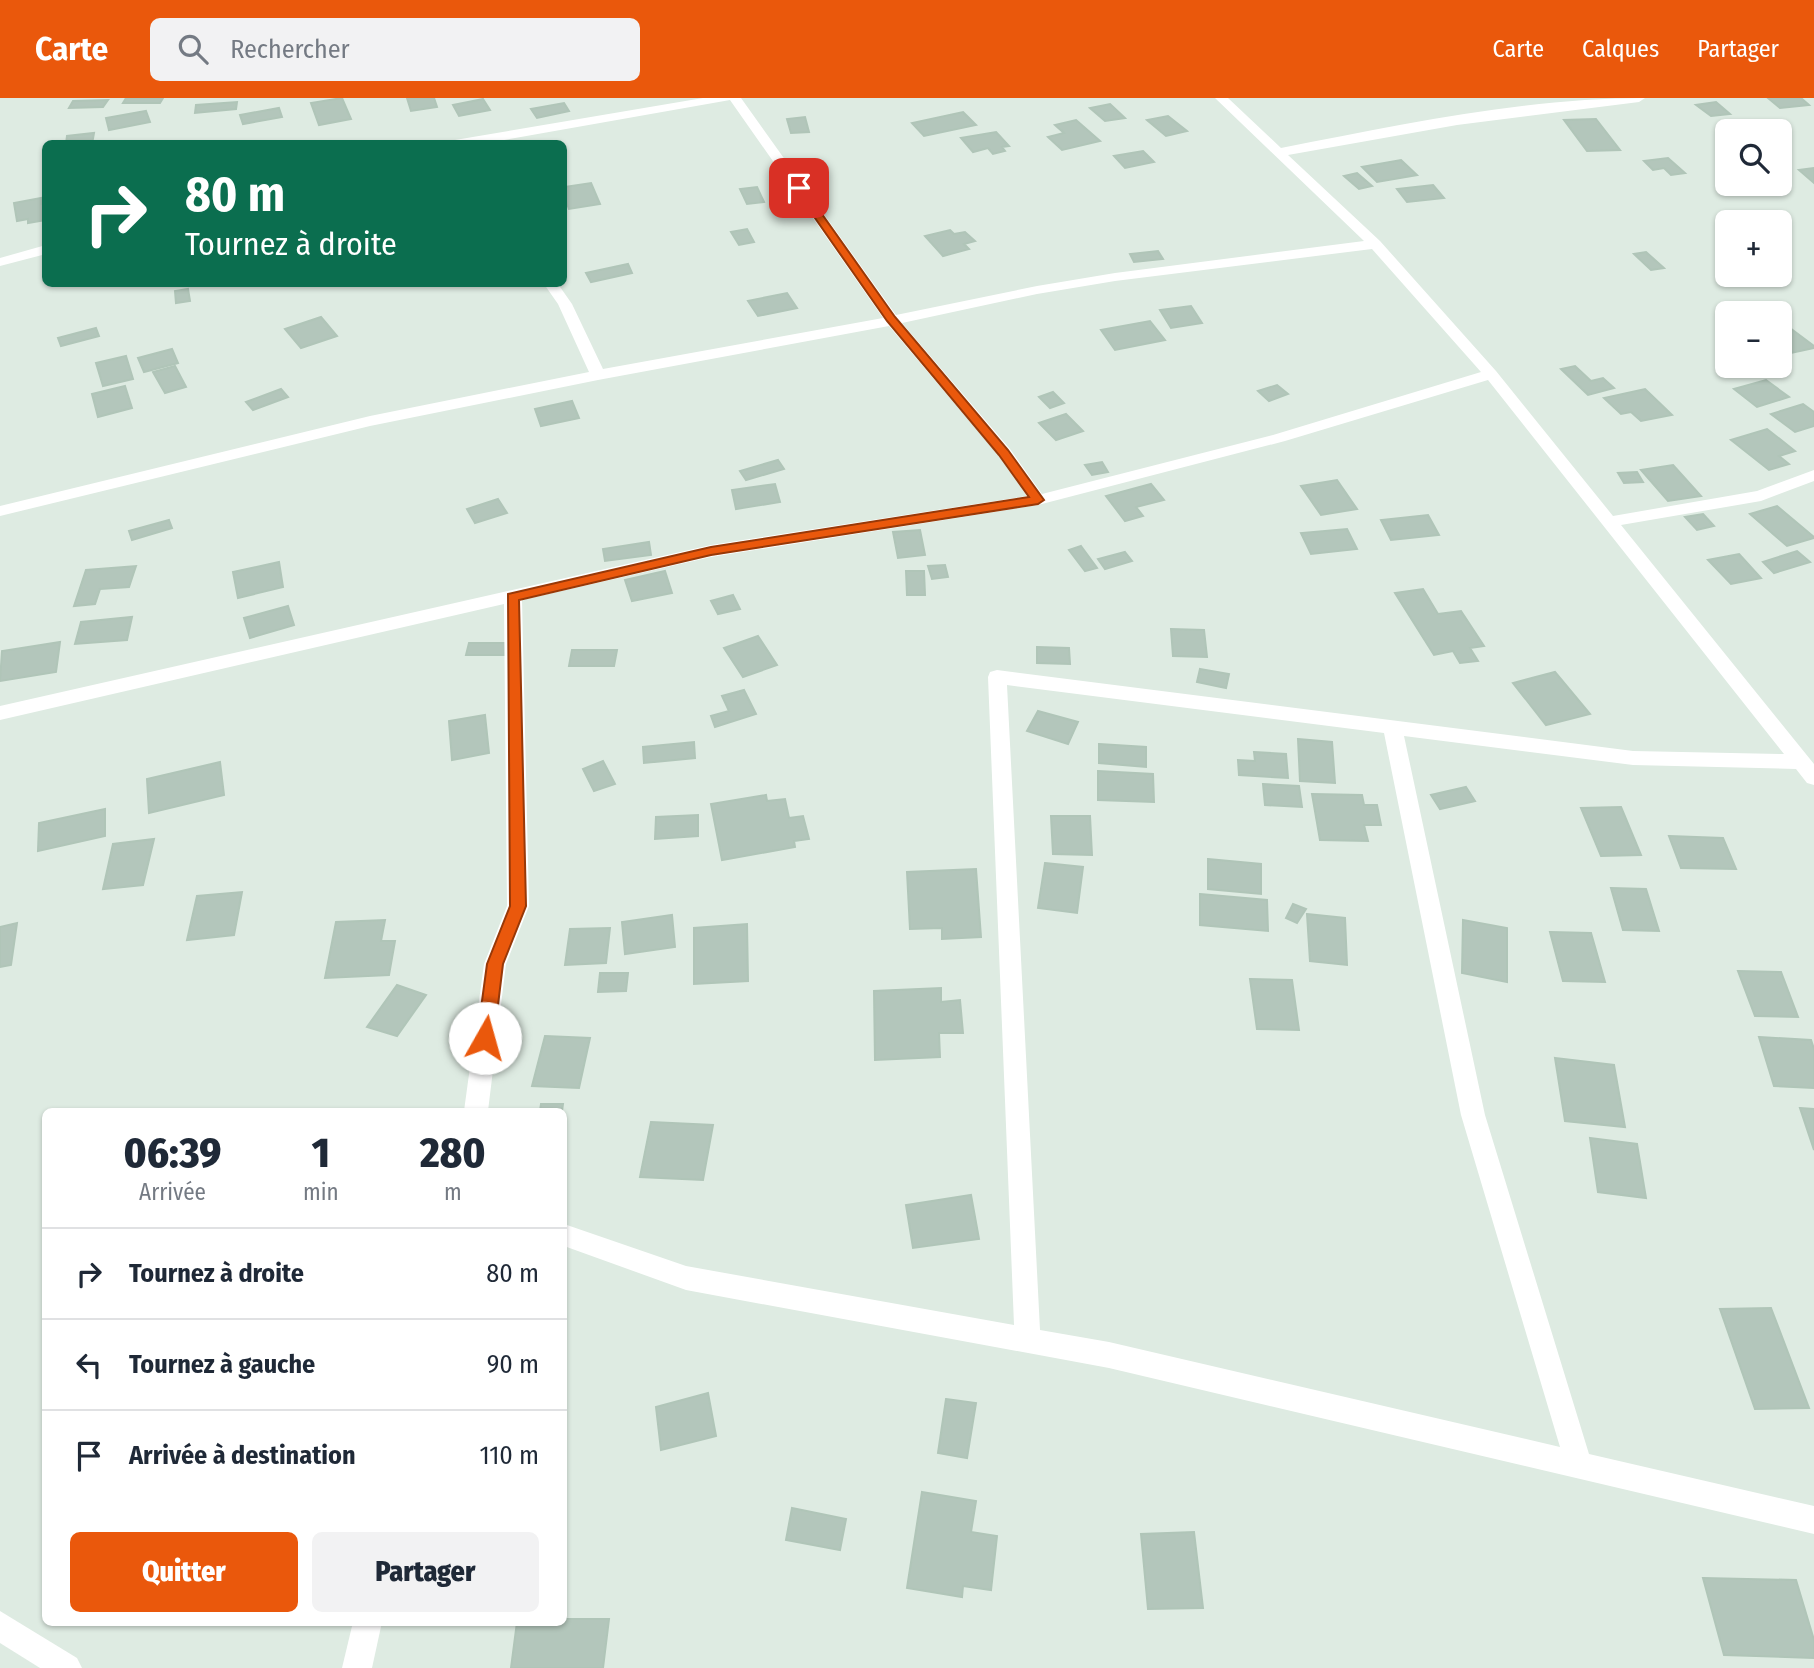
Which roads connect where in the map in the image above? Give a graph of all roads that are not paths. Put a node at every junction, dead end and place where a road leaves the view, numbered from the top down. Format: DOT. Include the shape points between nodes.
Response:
graph roads {
  1 [pos="725,98"];
  2 [pos="735,98"];
  3 [pos="1221,98"];
  4 [pos="1639,98"];
  5 [pos="1553,102"];
  6 [pos="478,140"];
  7 [pos="1277,153"];
  8 [pos="1375,244"];
  9 [pos="42,250"];
  10 [pos="0,262"];
  11 [pos="553,287"];
  12 [pos="891,319"];
  13 [pos="1491,374"];
  14 [pos="598,375"];
  15 [pos="1814,475"];
  16 [pos="1038,500"];
  17 [pos="0,511"];
  18 [pos="1608,522"];
  19 [pos="513,597"];
  20 [pos="0,713"];
  21 [pos="1392,727"];
  22 [pos="1800,762"];
  23 [pos="1814,778"];
  24 [pos="476,1108"];
  25 [pos="567,1236"];
  26 [pos="1028,1340"];
  27 [pos="1578,1465"];
  28 [pos="1814,1520"];
  29 [pos="0,1626"];
  30 [pos="367,1626"];
  31 [pos="67,1668"];
  32 [pos="358,1668"];
  1 -- 6 [label="street"];
  2 -- 12 [label="street"];
  3 -- 7 [label="street"];
  4 -- 5 [label="street"];
  5 -- 7 [label="street"];
  7 -- 8 [label="street"];
  8 -- 12 [label="street" via="1115,277"];
  8 -- 13 [label="street"];
  9 -- 10 [label="street"];
  11 -- 14 [label="street"];
  12 -- 14 [label="street"];
  12 -- 16 [label="street" via="1004,452"];
  13 -- 16 [label="street" via="1279,438"];
  13 -- 18 [label="street"];
  14 -- 17 [label="street" via="370,421"];
  15 -- 18 [label="street" via="1761,496"];
  16 -- 19 [label="street" via="711,551"];
  18 -- 22 [label="street"];
  19 -- 20 [label="street"];
  19 -- 24 [label="street" via="518,906 495,964"];
  21 -- 22 [label="street" via="1633,758"];
  21 -- 26 [label="street" via="997,677"];
  21 -- 27 [label="street" via="1472,1115"];
  22 -- 23 [label="street"];
  25 -- 26 [label="street" via="686,1278"];
  26 -- 27 [label="street" via="1110,1355"];
  27 -- 28 [label="street"];
  29 -- 31 [label="street"];
  30 -- 32 [label="street"];
}
